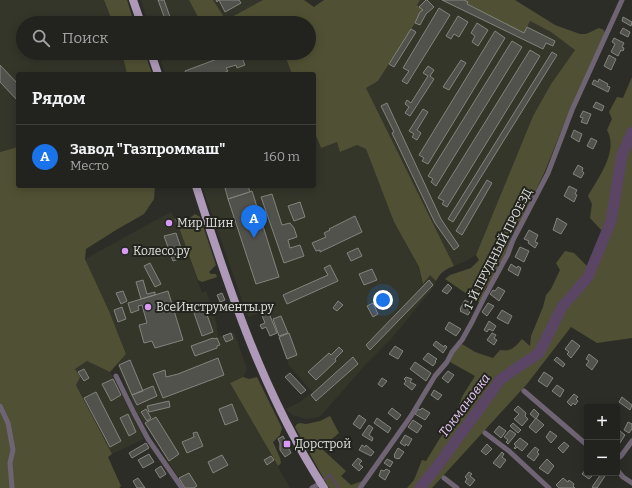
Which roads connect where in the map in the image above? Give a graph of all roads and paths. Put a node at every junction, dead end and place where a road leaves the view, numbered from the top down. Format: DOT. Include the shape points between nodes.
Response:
graph roads {
  1 [pos="134,0"];
  2 [pos="622,0"];
  3 [pos="139,16"];
  4 [pos="153,60"];
  5 [pos="157,72"];
  6 [pos="197,188"];
  7 [pos="116,376"];
  8 [pos="524,391"];
  9 [pos="0,406"];
  10 [pos="485,433"];
  11 [pos="632,441"];
  12 [pos="584,442"];
  13 [pos="620,457"];
  14 [pos="620,474"];
  15 [pos="444,478"];
  16 [pos="632,483"];
  17 [pos="322,485"];
  18 [pos="12,488"];
  19 [pos="182,488"];
  20 [pos="312,488"];
  21 [pos="360,488"];
  22 [pos="457,488"];
  23 [pos="549,488"];
  1 -- 3 [label="main road"];
  2 -- 21 [label="street, 1-Й ПРУДНЫЙ ПРОЕЗД" via="572,110 548,173 472,322 411,416"];
  4 -- 5 [label="main road"];
  6 -- 17 [label="main road" via="231,292 261,370 286,424"];
  7 -- 19 [label="street" via="148,439"];
  8 -- 12 [label="street"];
  9 -- 18 [label="street" via="8,423 13,450 10,464"];
  10 -- 23 [label="street"];
  11 -- 13 [label="street"];
  14 -- 16 [label="street"];
  15 -- 22 [label="street"];
  17 -- 20 [label="street"];
}
